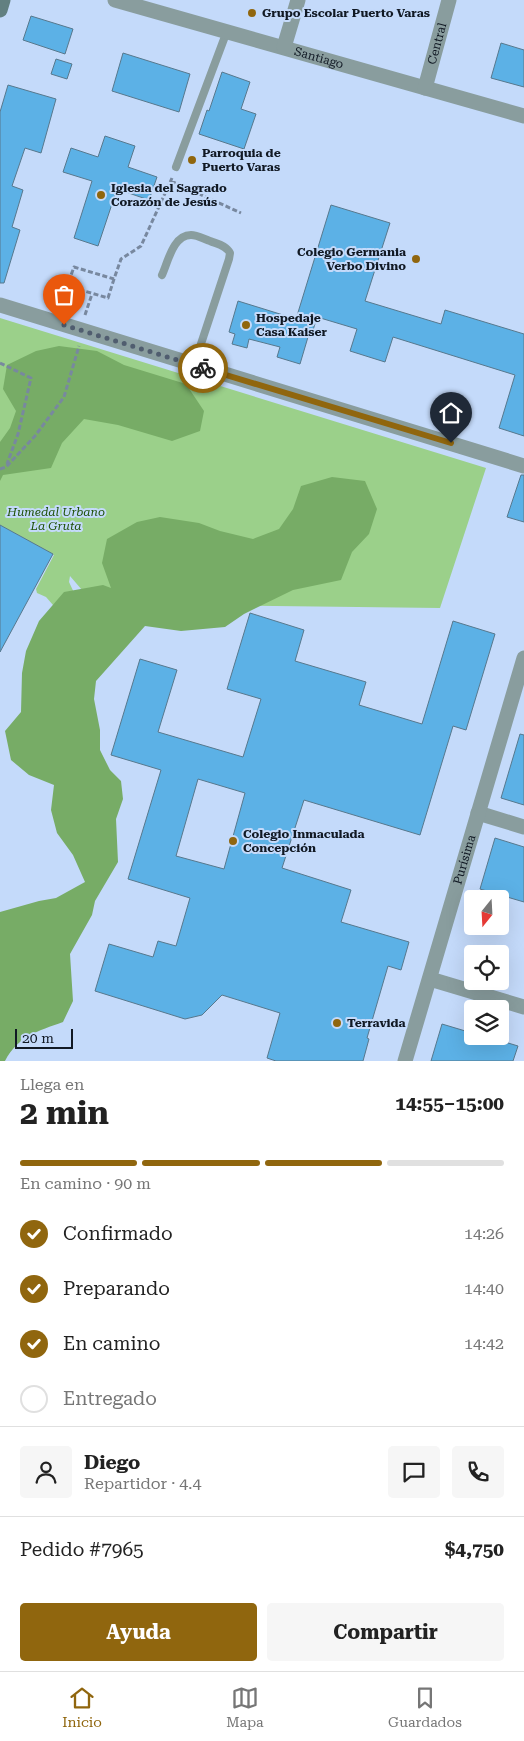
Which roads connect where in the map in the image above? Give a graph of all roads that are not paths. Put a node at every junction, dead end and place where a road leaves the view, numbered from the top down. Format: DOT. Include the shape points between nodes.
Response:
graph roads {
  1 [pos="3,0"];
  2 [pos="115,0"];
  3 [pos="298,0"];
  4 [pos="450,0"];
  5 [pos="0,10"];
  6 [pos="227,31"];
  7 [pos="284,48"];
  8 [pos="425,88"];
  9 [pos="524,116"];
  10 [pos="176,167"];
  11 [pos="162,275"];
  12 [pos="0,305"];
  13 [pos="194,365"];
  14 [pos="524,466"];
  15 [pos="524,658"];
  16 [pos="478,813"];
  17 [pos="524,826"];
  18 [pos="430,979"];
  19 [pos="524,1007"];
  20 [pos="405,1061"];
  1 -- 5 [label="main road"];
  2 -- 6 [label="street, Santiago"];
  3 -- 7 [label="street"];
  4 -- 8 [label="street, Central"];
  6 -- 7 [label="street, Santiago"];
  6 -- 10 [label="lane"];
  7 -- 8 [label="street, Santiago"];
  8 -- 9 [label="street, Santiago"];
  11 -- 13 [label="lane" via="174,246 185,236 192,235 224,246 230,253"];
  12 -- 13 [label="street"];
  13 -- 14 [label="street"];
  15 -- 16 [label="street, Purísima"];
  16 -- 17 [label="street"];
  16 -- 18 [label="street, Purísima"];
  18 -- 19 [label="street"];
  18 -- 20 [label="street, Purísima"];
}
